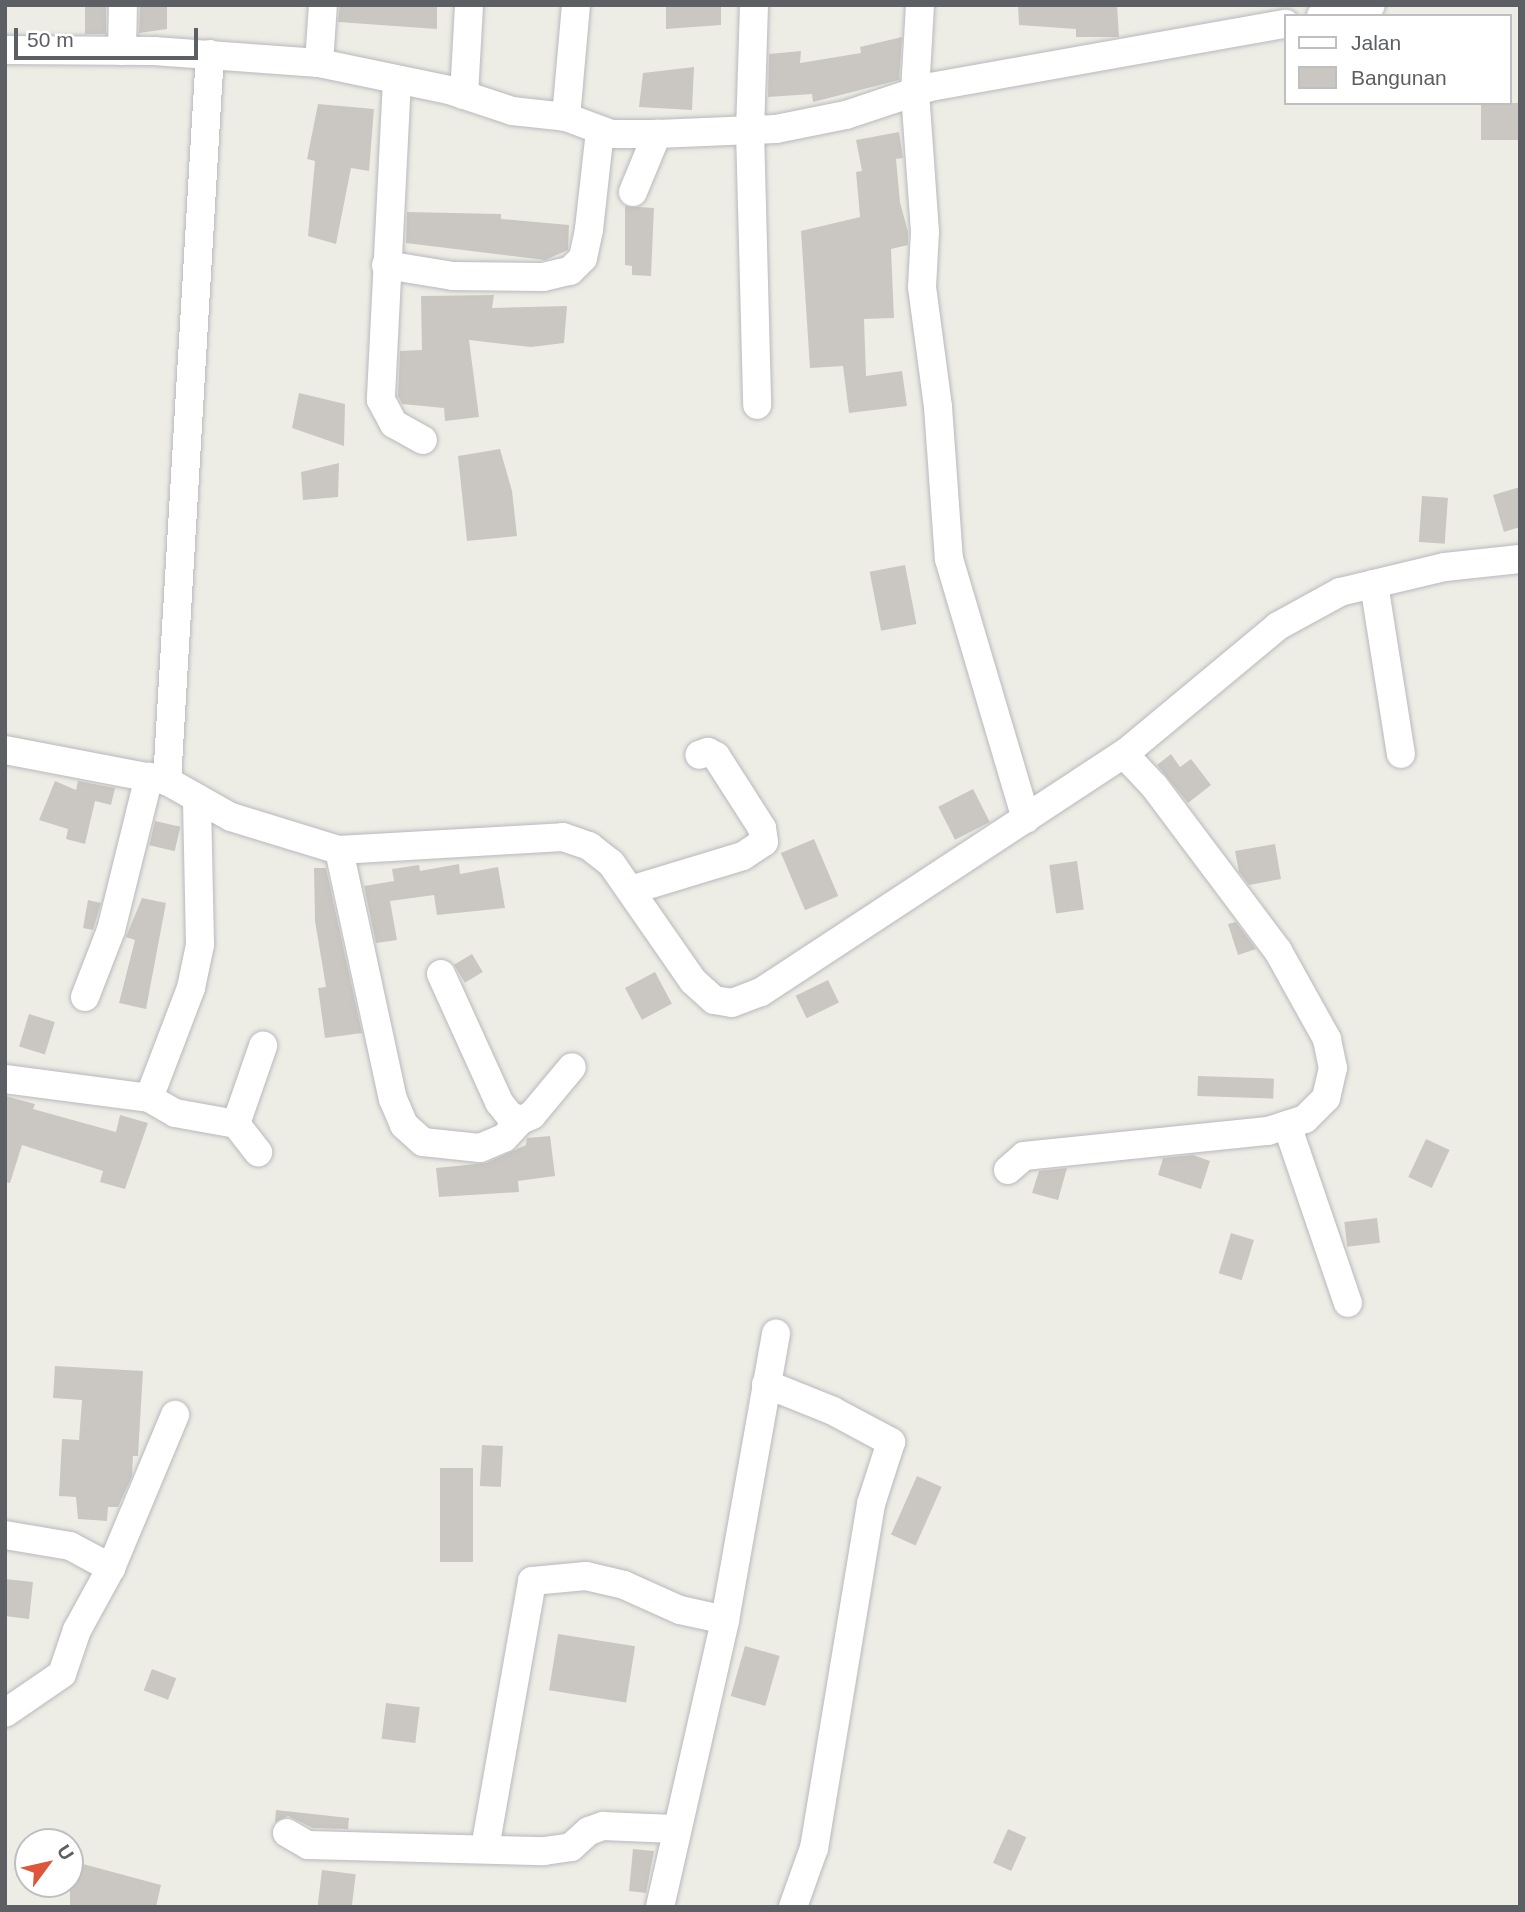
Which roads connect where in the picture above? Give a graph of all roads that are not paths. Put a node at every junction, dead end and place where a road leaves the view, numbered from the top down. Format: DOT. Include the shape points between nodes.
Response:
graph roads {
  1 [pos="123,5"];
  2 [pos="323,5"];
  3 [pos="469,5"];
  4 [pos="576,5"];
  5 [pos="754,5"];
  6 [pos="920,5"];
  7 [pos="1371,5"];
  8 [pos="1330,14"];
  9 [pos="1247,18"];
  10 [pos="1284,23"];
  11 [pos="5,50"];
  12 [pos="122,51"];
  13 [pos="210,54"];
  14 [pos="319,63"];
  15 [pos="397,80"];
  16 [pos="915,92"];
  17 [pos="464,95"];
  18 [pos="566,117"];
  19 [pos="750,130"];
  20 [pos="600,131"];
  21 [pos="657,134"];
  22 [pos="633,192"];
  23 [pos="386,265"];
  24 [pos="757,405"];
  25 [pos="423,440"];
  26 [pos="1520,559"];
  27 [pos="1374,584"];
  28 [pos="5,750"];
  29 [pos="1124,754"];
  30 [pos="1402,754"];
  31 [pos="699,755"];
  32 [pos="158,779"];
  33 [pos="197,798"];
  34 [pos="1026,819"];
  35 [pos="339,850"];
  36 [pos="631,890"];
  37 [pos="441,974"];
  38 [pos="85,997"];
  39 [pos="263,1046"];
  40 [pos="572,1067"];
  41 [pos="5,1079"];
  42 [pos="149,1098"];
  43 [pos="521,1120"];
  44 [pos="236,1124"];
  45 [pos="1287,1125"];
  46 [pos="258,1152"];
  47 [pos="1009,1170"];
  48 [pos="1348,1303"];
  49 [pos="776,1334"];
  50 [pos="766,1384"];
  51 [pos="176,1415"];
  52 [pos="5,1535"];
  53 [pos="111,1568"];
  54 [pos="725,1620"];
  55 [pos="5,1713"];
  56 [pos="674,1829"];
  57 [pos="287,1833"];
  58 [pos="485,1848"];
  59 [pos="660,1907"];
  60 [pos="793,1907"];
  1 -- 12 [label="street"];
  2 -- 14 [label="street"];
  3 -- 17 [label="street"];
  4 -- 18 [label="street"];
  5 -- 19 [label="street"];
  6 -- 16 [label="street"];
  7 -- 8 [label="street"];
  9 -- 10 [label="street"];
  9 -- 16 [label="street"];
  11 -- 12 [label="street"];
  12 -- 13 [label="street"];
  13 -- 14 [label="street"];
  13 -- 32 [label="street"];
  14 -- 15 [label="street"];
  15 -- 17 [label="street"];
  15 -- 23 [label="street"];
  16 -- 19 [label="street" via="846,115"];
  16 -- 34 [label="street" via="925,232 922,287 938,407 949,559"];
  17 -- 18 [label="street" via="512,111"];
  18 -- 20 [label="street"];
  19 -- 21 [label="street"];
  19 -- 24 [label="street"];
  20 -- 21 [label="street"];
  20 -- 23 [label="street" via="583,258 570,271 543,277 453,276"];
  21 -- 22 [label="street"];
  23 -- 25 [label="street" via="381,400 394,424"];
  26 -- 27 [label="street" via="1445,567"];
  27 -- 29 [label="street" via="1340,592 1278,626"];
  27 -- 30 [label="street"];
  28 -- 32 [label="street"];
  29 -- 34 [label="street"];
  29 -- 45 [label="street" via="1154,786 1278,951 1326,1040 1333,1068 1326,1098 1304,1119"];
  31 -- 36 [label="street" via="708,752 716,756 762,828 764,842 743,856"];
  32 -- 33 [label="street"];
  32 -- 38 [label="street"];
  33 -- 35 [label="street" via="231,817"];
  33 -- 42 [label="street" via="200,945 191,988"];
  34 -- 36 [label="street" via="739,1002 715,1000 703,992"];
  35 -- 36 [label="street" via="563,837 589,846 611,863"];
  35 -- 43 [label="street" via="393,1099 404,1125 424,1142 480,1148 504,1138"];
  37 -- 43 [label="street" via="499,1102 510,1116"];
  39 -- 44 [label="street"];
  40 -- 43 [label="street" via="546,1102"];
  41 -- 42 [label="street"];
  42 -- 44 [label="street" via="175,1113"];
  44 -- 46 [label="street"];
  45 -- 47 [label="street" via="1268,1131 1024,1156"];
  45 -- 48 [label="street"];
  49 -- 50 [label="street"];
  50 -- 54 [label="street"];
  50 -- 60 [label="street" via="833,1411 891,1443 870,1504 814,1847"];
  51 -- 53 [label="street"];
  52 -- 53 [label="street" via="70,1546"];
  53 -- 55 [label="street" via="77,1630 62,1674"];
  54 -- 56 [label="street"];
  54 -- 58 [label="street" via="680,1610 624,1585 586,1576 532,1581"];
  56 -- 58 [label="street" via="603,1826 560,1850"];
  56 -- 59 [label="street"];
  57 -- 58 [label="street" via="308,1845"];
}
